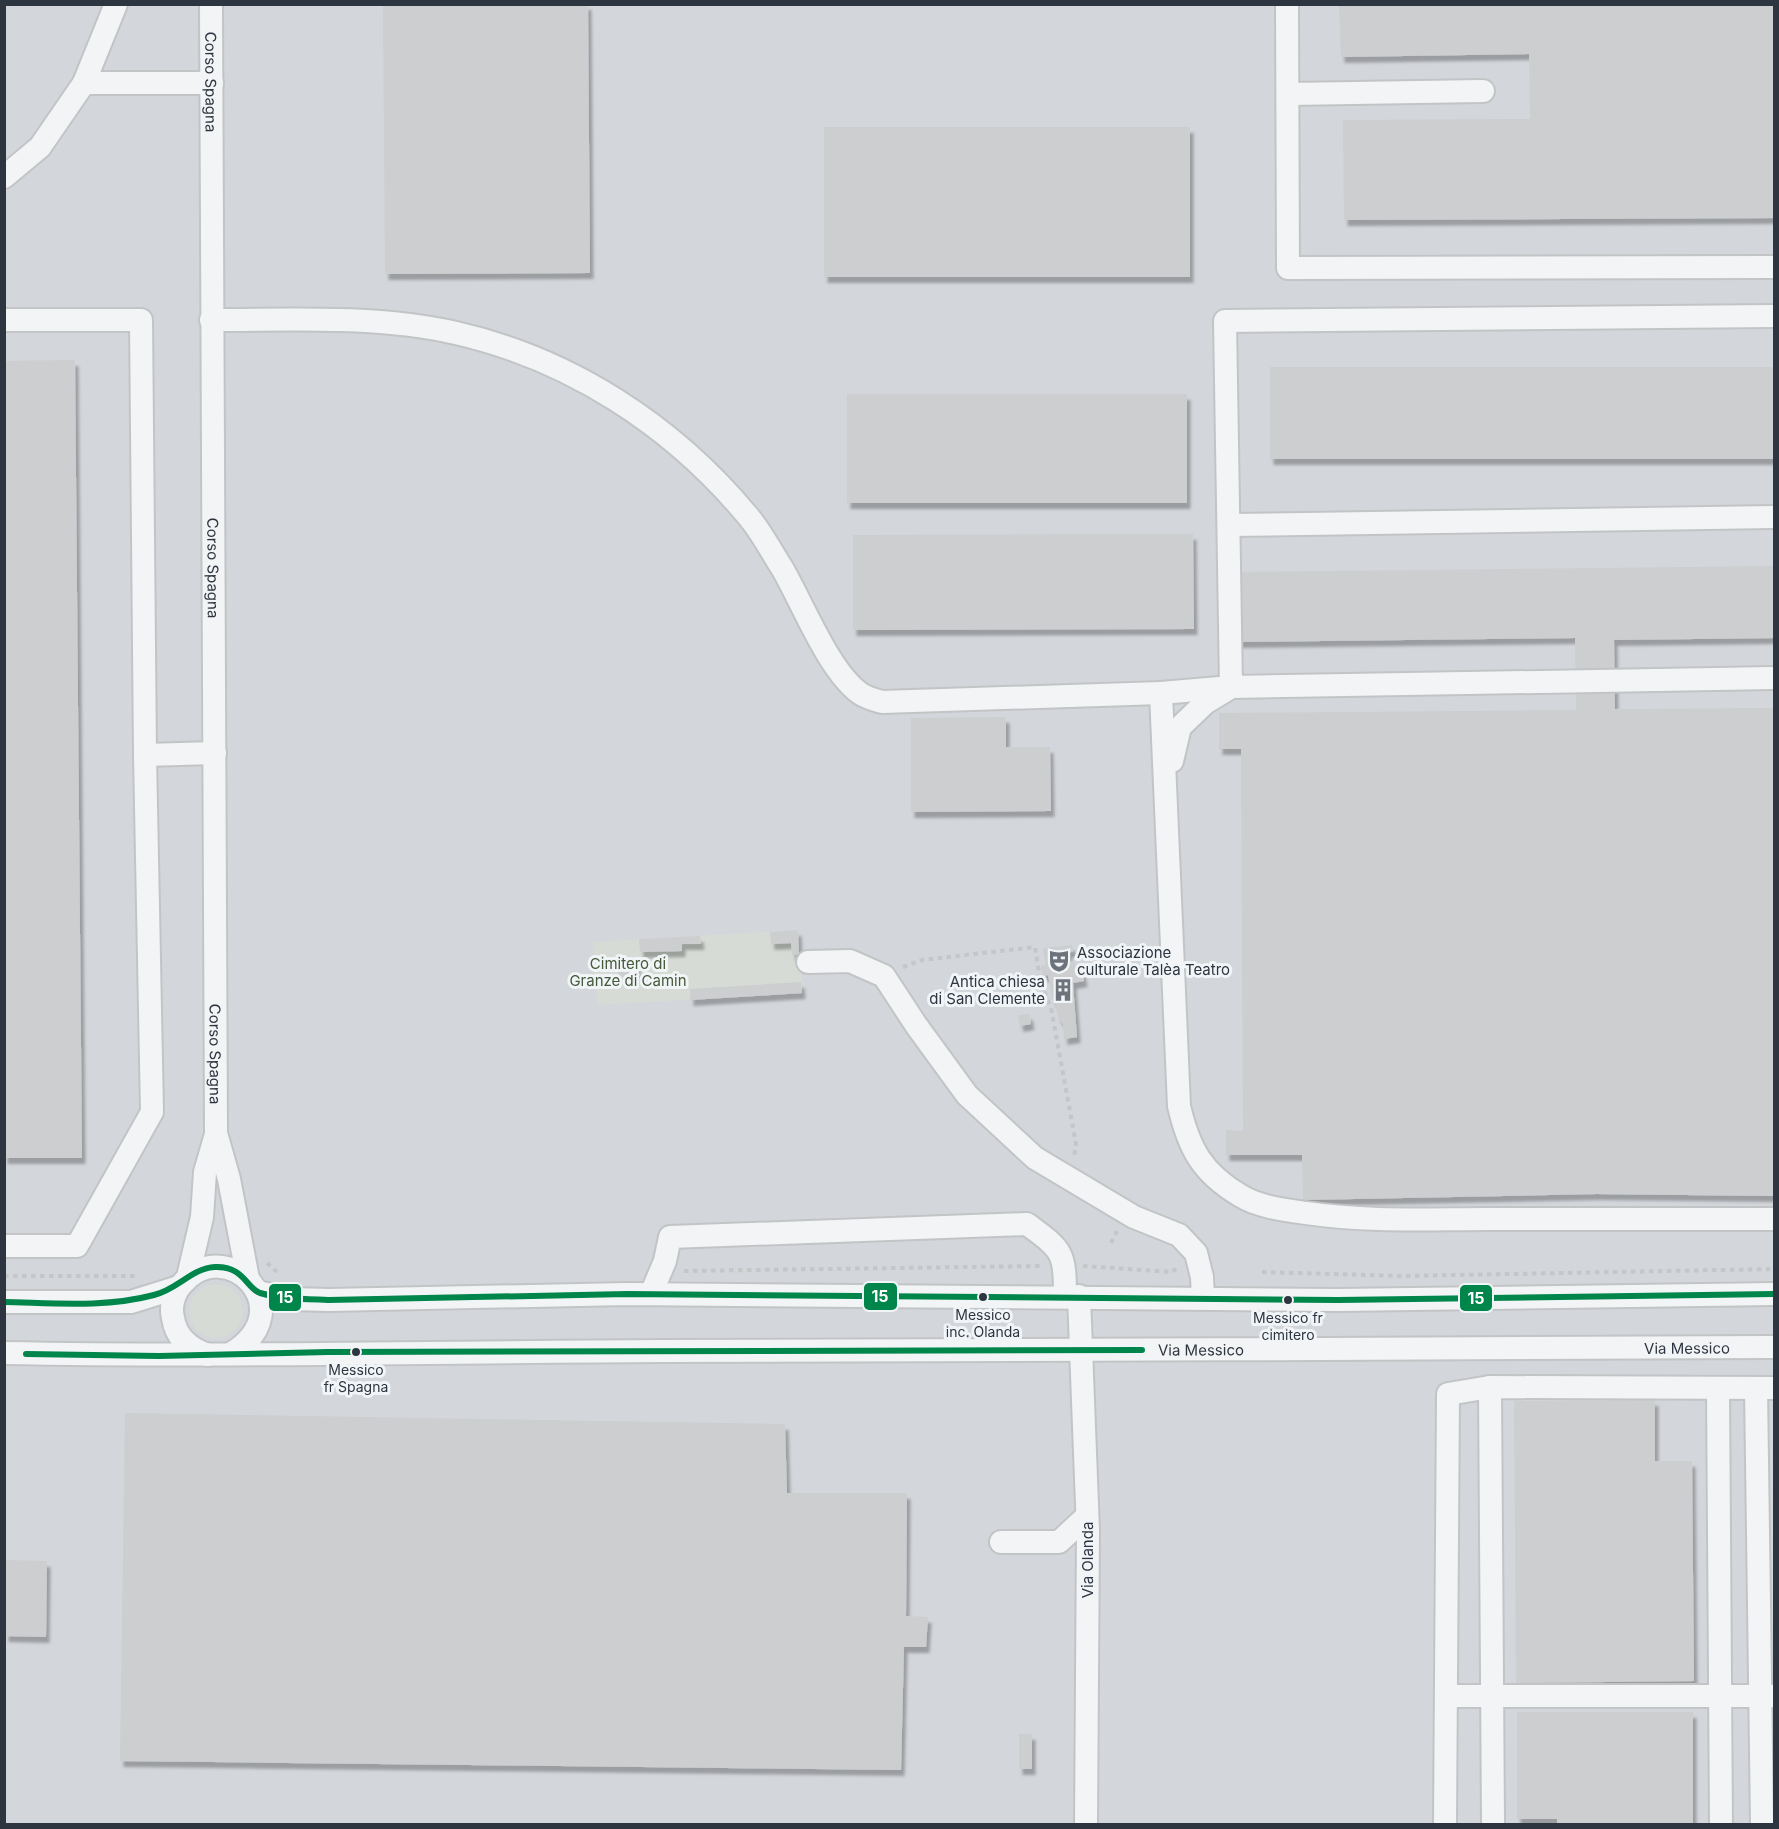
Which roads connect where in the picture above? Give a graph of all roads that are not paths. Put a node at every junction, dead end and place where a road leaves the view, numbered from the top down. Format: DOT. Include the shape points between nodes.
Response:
graph roads {
  1 [pos="116,4"];
  2 [pos="211,4"];
  3 [pos="1287,4"];
  4 [pos="212,82"];
  5 [pos="84,83"];
  6 [pos="1483,91"];
  7 [pos="1288,94"];
  8 [pos="13,171"];
  9 [pos="1774,267"];
  10 [pos="1774,316"];
  11 [pos="4,320"];
  12 [pos="211,320"];
  13 [pos="1774,517"];
  14 [pos="1230,525"];
  15 [pos="1774,678"];
  16 [pos="1232,687"];
  17 [pos="1161,693"];
  18 [pos="215,753"];
  19 [pos="145,755"];
  20 [pos="1166,783"];
  21 [pos="808,962"];
  22 [pos="216,1133"];
  23 [pos="1774,1219"];
  24 [pos="4,1246"];
  25 [pos="183,1282"];
  26 [pos="252,1285"];
  27 [pos="651,1294"];
  28 [pos="1774,1294"];
  29 [pos="1072,1296"];
  30 [pos="1203,1298"];
  31 [pos="4,1302"];
  32 [pos="1774,1347"];
  33 [pos="1080,1349"];
  34 [pos="4,1353"];
  35 [pos="221,1354"];
  36 [pos="1490,1387"];
  37 [pos="1718,1388"];
  38 [pos="1765,1388"];
  39 [pos="1087,1516"];
  40 [pos="1001,1542"];
  41 [pos="1446,1696"];
  42 [pos="1493,1696"];
  43 [pos="1768,1696"];
  44 [pos="1722,1697"];
  45 [pos="1086,1824"];
  46 [pos="1444,1824"];
  47 [pos="1494,1824"];
  48 [pos="1721,1824"];
  49 [pos="1762,1824"];
  1 -- 5 [label="street"];
  2 -- 4 [label="street, Corso Spagna"];
  3 -- 7 [label="street"];
  4 -- 5 [label="street"];
  4 -- 12 [label="street, Corso Spagna"];
  5 -- 8 [label="street" via="40,147"];
  6 -- 7 [label="street"];
  7 -- 9 [label="street" via="1288,268"];
  10 -- 14 [label="street" via="1225,321"];
  11 -- 19 [label="street" via="141,320"];
  12 -- 17 [label="street" via="357,321 455,333 517,350 608,394 655,425 748,516 804,606 829,657 864,696 882,702"];
  12 -- 18 [label="street, Corso Spagna"];
  13 -- 14 [label="street"];
  14 -- 16 [label="street"];
  15 -- 16 [label="street"];
  16 -- 17 [label="street"];
  16 -- 20 [label="street" via="1180,727"];
  17 -- 20 [label="street"];
  18 -- 19 [label="street"];
  18 -- 22 [label="street, Corso Spagna"];
  19 -- 24 [label="street" via="152,1112 77,1246"];
  20 -- 23 [label="street" via="1179,1106 1186,1138 1210,1173 1242,1197 1279,1210 1402,1221"];
  21 -- 30 [label="street" via="850,961 884,976 967,1095 1035,1158 1134,1217 1179,1234 1196,1253 1203,1277"];
  22 -- 25 [label="street, Corso Spagna" via="205,1172 202,1217"];
  22 -- 26 [label="street, Corso Spagna"];
  25 -- 26 [label="street" via="212,1266 237,1271"];
  25 -- 31 [label="street" via="131,1302"];
  25 -- 35 [label="street, Via Messico" via="173,1301 176,1330 196,1351"];
  26 -- 27 [label="street" via="292,1299 328,1300"];
  26 -- 35 [label="street" via="261,1310 258,1328 248,1344"];
  27 -- 29 [label="street"];
  27 -- 29 [label="street, Via Olanda" via="670,1237 1027,1224 1058,1247"];
  28 -- 30 [label="street"];
  29 -- 30 [label="street"];
  29 -- 33 [label="street, Via Olanda"];
  32 -- 33 [label="street, Via Messico" via="1243,1352"];
  33 -- 35 [label="street, Via Messico"];
  33 -- 39 [label="street, Via Olanda"];
  34 -- 35 [label="street, Via Messico"];
  36 -- 37 [label="street"];
  36 -- 41 [label="street" via="1448,1394"];
  36 -- 42 [label="street"];
  37 -- 38 [label="street"];
  37 -- 44 [label="street"];
  38 -- 43 [label="street"];
  39 -- 40 [label="street" via="1059,1542"];
  39 -- 45 [label="street, Via Olanda"];
  41 -- 42 [label="street"];
  41 -- 46 [label="street"];
  42 -- 44 [label="street"];
  42 -- 47 [label="street"];
  43 -- 44 [label="street"];
  43 -- 49 [label="street"];
  44 -- 48 [label="street"];
}
